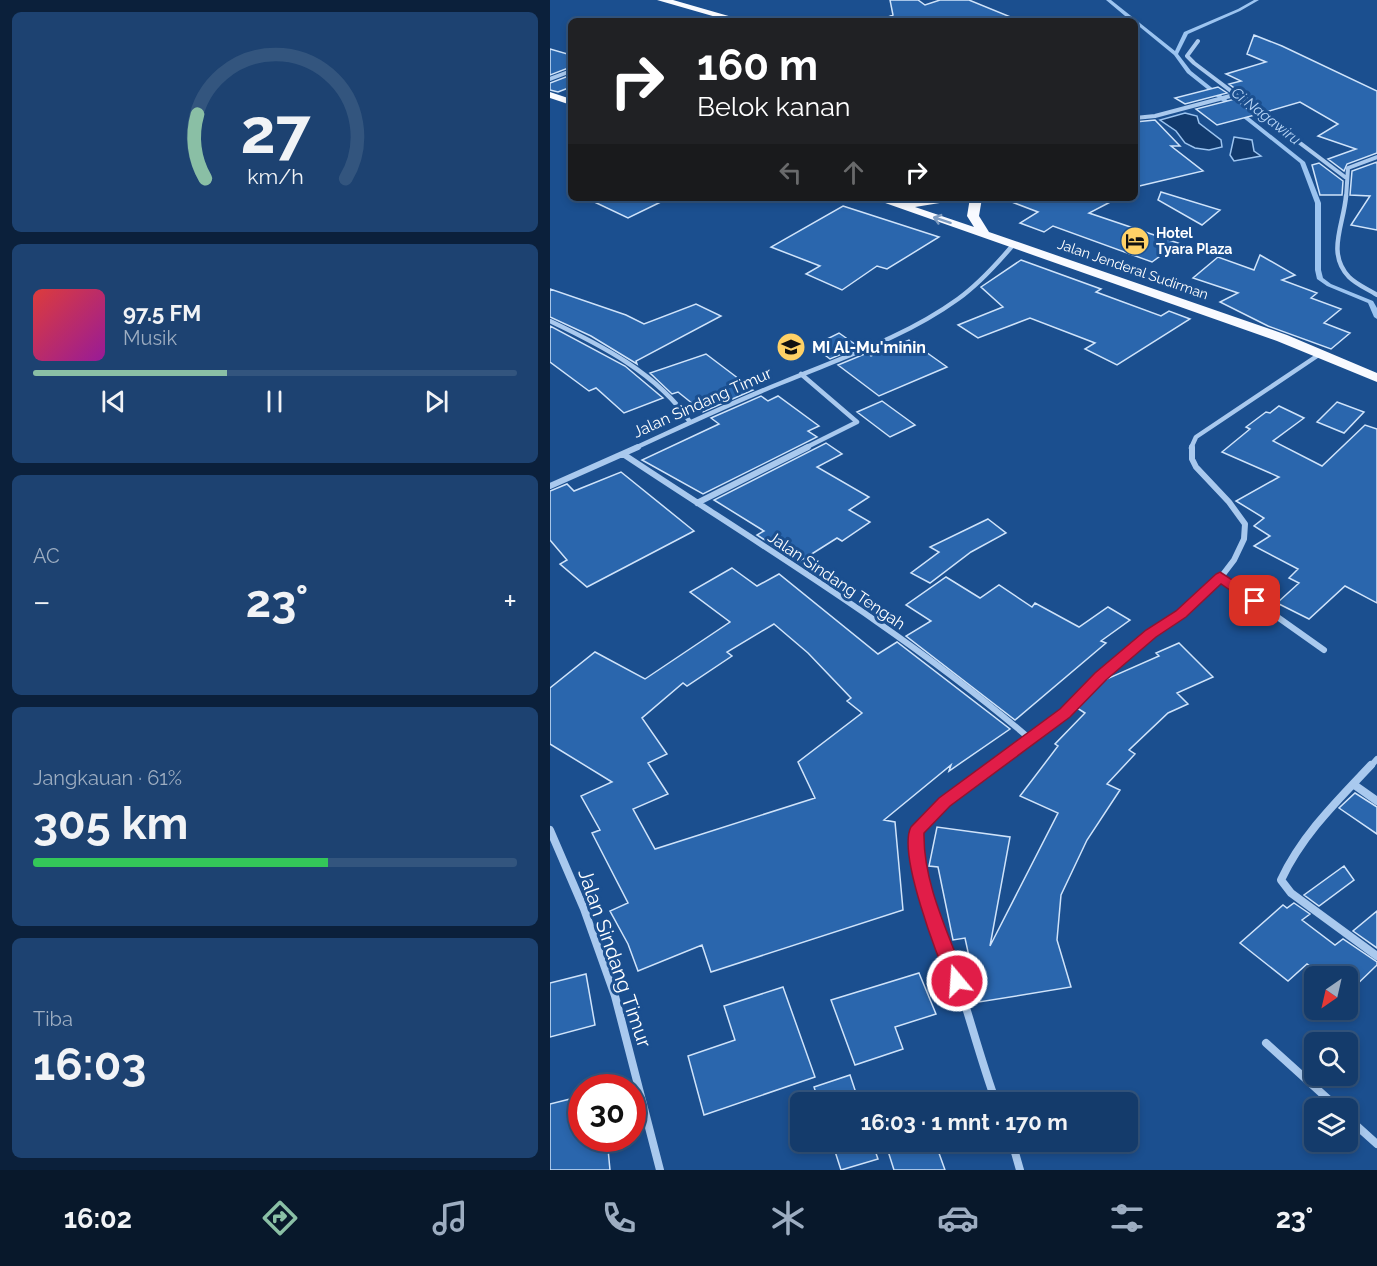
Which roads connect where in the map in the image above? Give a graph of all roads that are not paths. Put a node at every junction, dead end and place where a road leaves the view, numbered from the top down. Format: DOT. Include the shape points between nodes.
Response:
graph roads {
  1 [pos="662,0"];
  2 [pos="730,18"];
  3 [pos="1198,41"];
  4 [pos="568,72"];
  5 [pos="550,79"];
  6 [pos="550,95"];
  7 [pos="1232,96"];
  8 [pos="568,100"];
  9 [pos="1138,118"];
  10 [pos="1376,158"];
  11 [pos="1345,177"];
  12 [pos="886,201"];
  13 [pos="932,201"];
  14 [pos="976,201"];
  15 [pos="900,206"];
  16 [pos="984,234"];
  17 [pos="1013,245"];
  18 [pos="1376,295"];
  19 [pos="550,321"];
  20 [pos="1320,354"];
  21 [pos="801,374"];
  22 [pos="1376,378"];
  23 [pos="690,422"];
  24 [pos="623,454"];
  25 [pos="550,486"];
  26 [pos="697,503"];
  27 [pos="1220,577"];
  28 [pos="1324,650"];
  29 [pos="1029,738"];
  30 [pos="1376,759"];
  31 [pos="1353,784"];
  32 [pos="1376,801"];
  33 [pos="550,830"];
  34 [pos="1376,956"];
  35 [pos="1266,1043"];
  36 [pos="993,1092"];
  37 [pos="1327,1098"];
  38 [pos="1358,1127"];
  39 [pos="1376,1144"];
  40 [pos="1015,1152"];
  41 [pos="660,1170"];
  42 [pos="1020,1170"];
  1 -- 2 [label="highway"];
  3 -- 7 [label="street" via="1187,56"];
  4 -- 5 [label="street"];
  6 -- 8 [label="highway"];
  7 -- 9 [label="street"];
  7 -- 11 [label="street"];
  10 -- 11 [label="street" via="1348,168"];
  11 -- 18 [label="street" via="1337,261 1347,276"];
  12 -- 15 [label="highway, Jalan Jenderal Sudirman"];
  13 -- 15 [label="highway"];
  14 -- 16 [label="highway" via="973,216"];
  16 -- 15 [label="highway, Jalan Jenderal Sudirman, one-way"];
  16 -- 17 [label="highway, Jalan Jenderal Sudirman"];
  17 -- 20 [label="highway, Jalan Jenderal Sudirman"];
  17 -- 21 [label="street, Jalan Sindang Timur" via="986,278 945,309 909,330"];
  19 -- 23 [label="street" via="640,372 685,411"];
  20 -- 22 [label="highway, Jalan Jenderal Sudirman"];
  20 -- 27 [label="street" via="1196,437 1191,448 1196,467 1245,524 1244,539"];
  21 -- 23 [label="street, Jalan Sindang Timur"];
  21 -- 26 [label="street" via="856,423"];
  23 -- 24 [label="street, Jalan Sindang Timur"];
  24 -- 25 [label="street, Jalan Sindang Timur"];
  24 -- 26 [label="street, Jalan Sindang Tengah"];
  26 -- 29 [label="street, Jalan Sindang Tengah" via="870,618"];
  27 -- 28 [label="street"];
  27 -- 29 [label="street" via="1181,614 1151,633 1100,676 1065,713"];
  29 -- 36 [label="street" via="945,802 916,832 916,854 924,889"];
  30 -- 31 [label="street"];
  31 -- 32 [label="street"];
  31 -- 34 [label="street" via="1319,823 1281,880 1291,894"];
  33 -- 41 [label="street, Jalan Sindang Timur" via="584,909 614,996"];
  35 -- 37 [label="street"];
  38 -- 39 [label="street"];
  40 -- 42 [label="street"];
}
